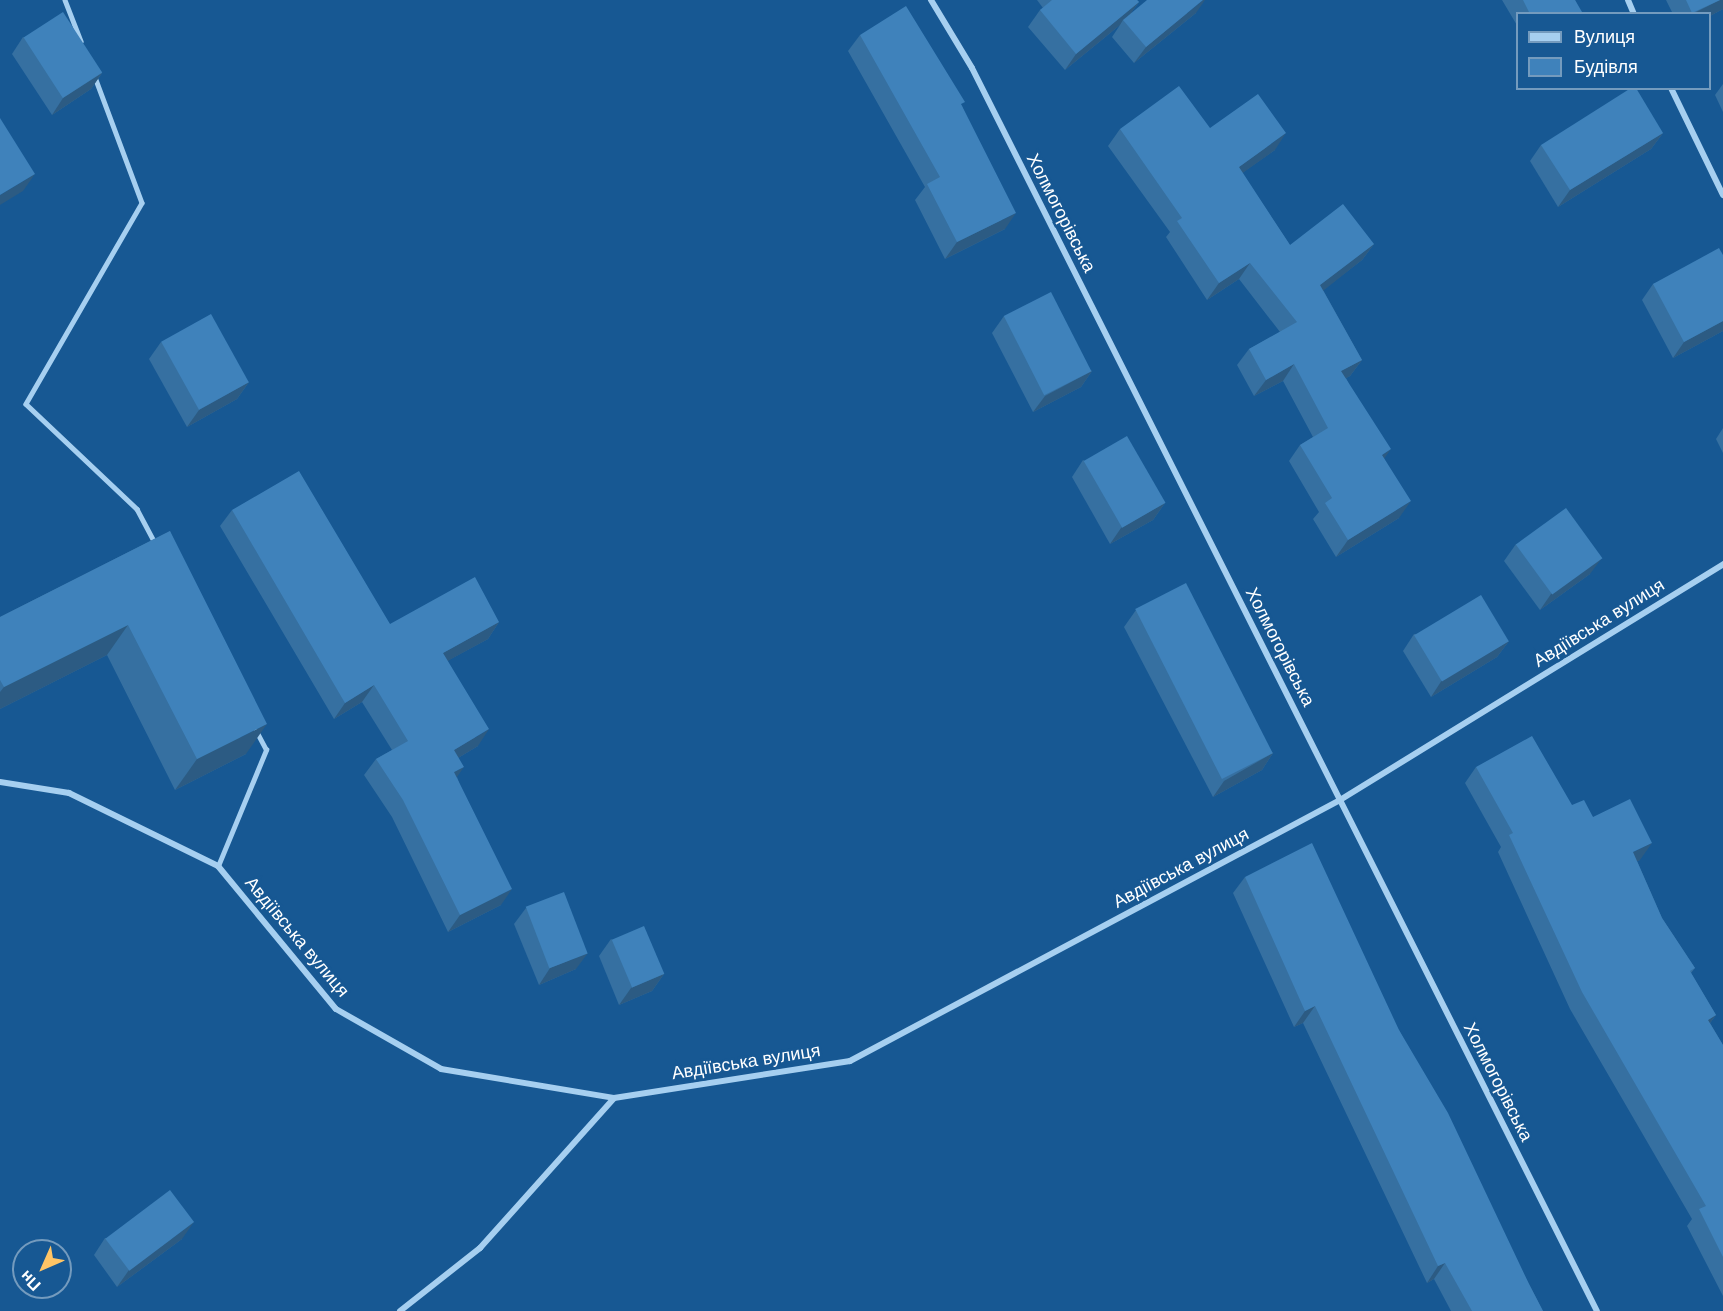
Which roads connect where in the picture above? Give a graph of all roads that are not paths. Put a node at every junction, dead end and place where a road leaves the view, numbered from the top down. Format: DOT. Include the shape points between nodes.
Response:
graph roads {
  1 [pos="65,0"];
  2 [pos="931,0"];
  3 [pos="86,53"];
  4 [pos="90,64"];
  5 [pos="1672,90"];
  6 [pos="1723,195"];
  7 [pos="159,551"];
  8 [pos="1723,564"];
  9 [pos="249,719"];
  10 [pos="0,782"];
  11 [pos="1340,800"];
  12 [pos="218,866"];
  13 [pos="614,1098"];
  14 [pos="400,1311"];
  15 [pos="1597,1311"];
  1 -- 3 [label="lane"];
  2 -- 11 [label="street, Холмогорівська" via="972,68"];
  4 -- 7 [label="lane" via="142,203 26,404 137,509"];
  5 -- 6 [label="street"];
  8 -- 11 [label="street, Авдіївська вулиця"];
  9 -- 12 [label="lane" via="266,750"];
  10 -- 12 [label="street, Авдіївська вулиця" via="69,793"];
  11 -- 13 [label="street, Авдіївська вулиця" via="849,1061"];
  11 -- 15 [label="street, Холмогорівська"];
  12 -- 13 [label="street, Авдіївська вулиця" via="336,1009 441,1069"];
  13 -- 14 [label="street" via="480,1248"];
}
